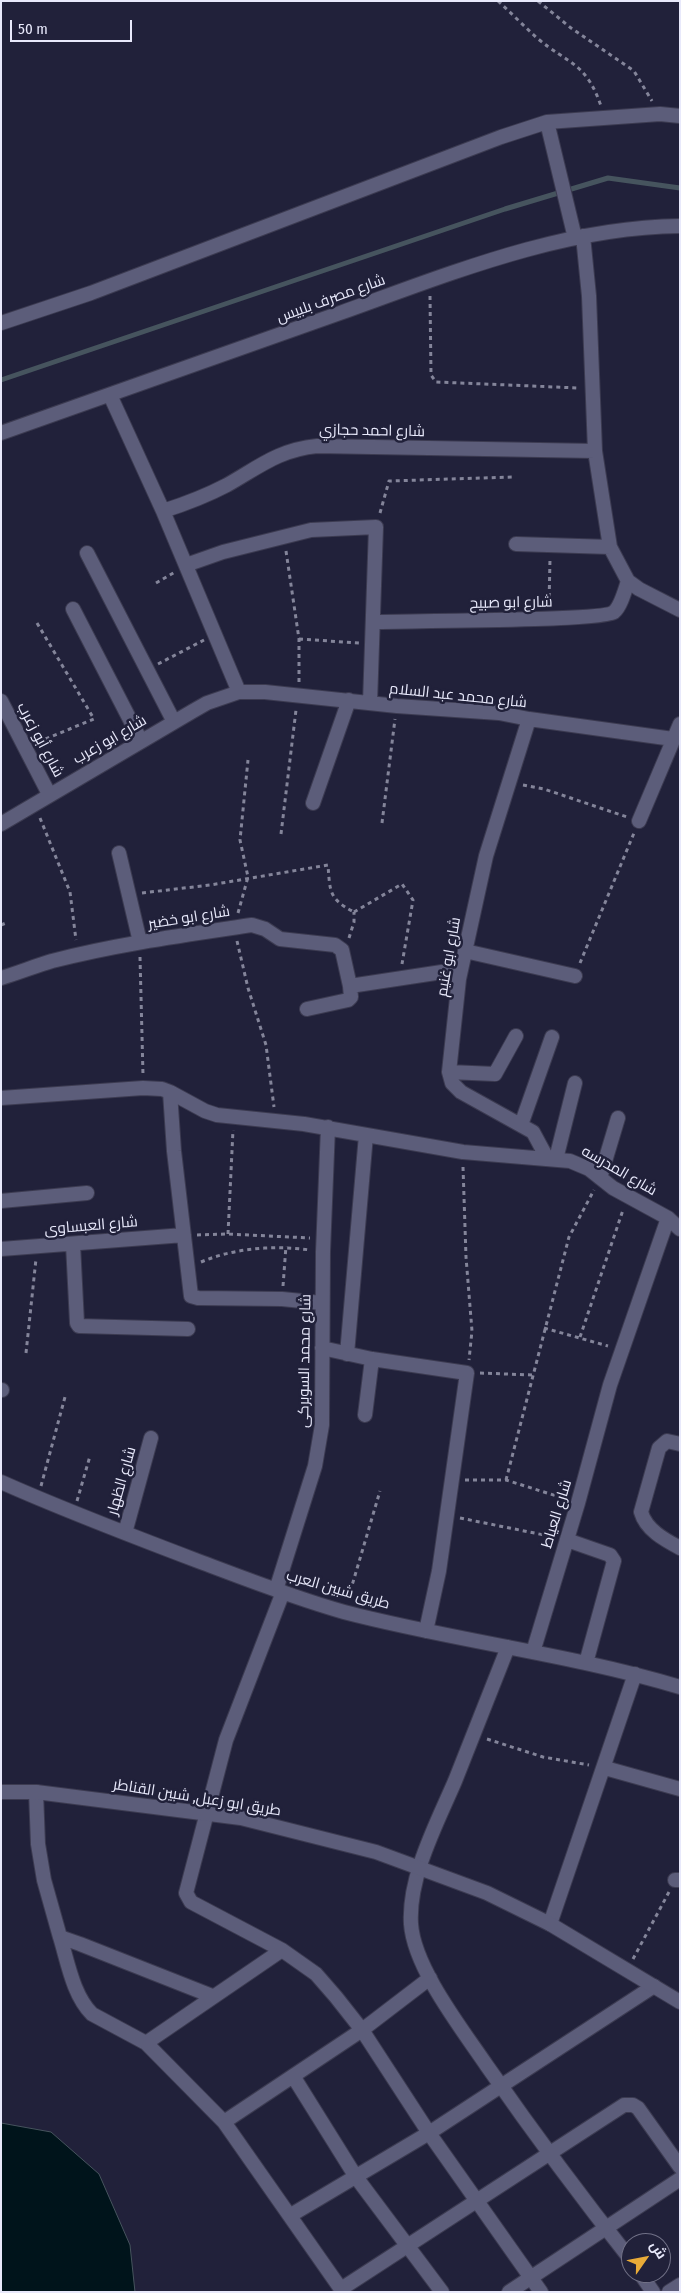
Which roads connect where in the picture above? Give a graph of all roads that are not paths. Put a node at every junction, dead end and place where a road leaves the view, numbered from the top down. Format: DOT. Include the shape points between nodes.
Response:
graph roads {
  1 [pos="680,116"];
  2 [pos="547,122"];
  3 [pos="680,226"];
  4 [pos="579,237"];
  5 [pos="1,323"];
  6 [pos="110,395"];
  7 [pos="1,433"];
  8 [pos="595,451"];
  9 [pos="163,511"];
  10 [pos="516,544"];
  11 [pos="610,547"];
  12 [pos="87,553"];
  13 [pos="186,565"];
  14 [pos="628,581"];
  15 [pos="73,609"];
  16 [pos="680,610"];
  17 [pos="373,622"];
  18 [pos="239,692"];
  19 [pos="349,700"];
  20 [pos="1,701"];
  21 [pos="370,703"];
  22 [pos="529,720"];
  23 [pos="174,722"];
  24 [pos="680,724"];
  25 [pos="673,739"];
  26 [pos="141,741"];
  27 [pos="49,794"];
  28 [pos="313,803"];
  29 [pos="640,821"];
  30 [pos="1,824"];
  31 [pos="119,853"];
  32 [pos="140,942"];
  33 [pos="465,951"];
  34 [pos="576,976"];
  35 [pos="1,978"];
  36 [pos="459,979"];
  37 [pos="350,992"];
  38 [pos="307,1009"];
  39 [pos="516,1036"];
  40 [pos="552,1037"];
  41 [pos="449,1072"];
  42 [pos="575,1083"];
  43 [pos="170,1092"];
  44 [pos="1,1098"];
  45 [pos="618,1118"];
  46 [pos="521,1125"];
  47 [pos="328,1127"];
  48 [pos="366,1135"];
  49 [pos="552,1158"];
  50 [pos="600,1178"];
  51 [pos="87,1193"];
  52 [pos="1,1201"];
  53 [pos="668,1218"];
  54 [pos="680,1229"];
  55 [pos="184,1235"];
  56 [pos="73,1244"];
  57 [pos="1,1249"];
  58 [pos="322,1303"];
  59 [pos="188,1329"];
  60 [pos="322,1348"];
  61 [pos="348,1354"];
  62 [pos="372,1359"];
  63 [pos="365,1415"];
  64 [pos="151,1438"];
  65 [pos="680,1444"];
  66 [pos="1,1482"];
  67 [pos="125,1533"];
  68 [pos="567,1540"];
  69 [pos="680,1548"];
  70 [pos="279,1591"];
  71 [pos="426,1630"];
  72 [pos="508,1647"];
  73 [pos="533,1652"];
  74 [pos="586,1663"];
  75 [pos="635,1674"];
  76 [pos="680,1687"];
  77 [pos="605,1768"];
  78 [pos="680,1789"];
  79 [pos="1,1792"];
  80 [pos="36,1792"];
  81 [pos="206,1813"];
  82 [pos="419,1866"];
  83 [pos="550,1924"];
  84 [pos="60,1937"];
  85 [pos="282,1950"];
  86 [pos="430,1978"];
  87 [pos="654,1986"];
  88 [pos="212,1996"];
  89 [pos="679,2001"];
  90 [pos="362,2030"];
  91 [pos="146,2043"];
  92 [pos="293,2076"];
  93 [pos="501,2085"];
  94 [pos="224,2122"];
  95 [pos="428,2134"];
  96 [pos="550,2154"];
  97 [pos="680,2167"];
  98 [pos="356,2177"];
  99 [pos="680,2179"];
  100 [pos="477,2202"];
  101 [pos="291,2215"];
  102 [pos="605,2228"];
  103 [pos="409,2246"];
  104 [pos="621,2248"];
  105 [pos="530,2278"];
  106 [pos="680,2285"];
  107 [pos="342,2290"];
  108 [pos="442,2292"];
  109 [pos="509,2292"];
  110 [pos="541,2292"];
  111 [pos="669,2292"];
  1 -- 2 [label="street" via="660,114"];
  2 -- 4 [label="street" via="569,216"];
  2 -- 5 [label="street" via="91,293"];
  3 -- 4 [label="street, شارع مصرف بلبيس"];
  4 -- 6 [label="street, شارع مصرف بلبيس" via="430,281"];
  4 -- 8 [label="street" via="588,296"];
  6 -- 7 [label="street, شارع مصرف بلبيس"];
  6 -- 9 [label="street"];
  8 -- 9 [label="street, شارع احمد حجازي" via="301,448 271,458 196,500"];
  8 -- 11 [label="street"];
  9 -- 13 [label="street"];
  10 -- 11 [label="street"];
  11 -- 14 [label="street"];
  12 -- 23 [label="street"];
  13 -- 17 [label="street" via="222,552 311,530 376,527"];
  13 -- 18 [label="street"];
  14 -- 16 [label="street"];
  14 -- 17 [label="street, شارع ابو صبيح" via="612,614"];
  15 -- 26 [label="street"];
  17 -- 21 [label="street"];
  18 -- 19 [label="street, شارع محمد عبد السلام"];
  18 -- 23 [label="street, شارع ابو زعرب" via="207,703"];
  19 -- 21 [label="street, شارع محمد عبد السلام"];
  19 -- 28 [label="street"];
  20 -- 27 [label="street, شارع أبو زعرب"];
  21 -- 22 [label="street, شارع محمد عبد السلام" via="499,714"];
  22 -- 25 [label="street, شارع محمد عبد السلام"];
  22 -- 33 [label="street, شارع ابو غنيم" via="488,848"];
  23 -- 26 [label="street, شارع ابو زعرب"];
  24 -- 25 [label="street"];
  25 -- 29 [label="street"];
  26 -- 27 [label="street, شارع ابو زعرب"];
  27 -- 30 [label="street, شارع ابو زعرب"];
  31 -- 32 [label="street"];
  32 -- 35 [label="street, شارع ابو خضير" via="52,961"];
  32 -- 37 [label="street, شارع ابو خضير" via="259,926 285,940 338,946 344,955"];
  33 -- 34 [label="street"];
  33 -- 36 [label="street, شارع ابو غنيم"];
  36 -- 37 [label="street" via="442,972 400,977"];
  36 -- 41 [label="street, شارع ابو غنيم"];
  37 -- 38 [label="street"];
  39 -- 41 [label="street" via="495,1074"];
  40 -- 46 [label="street"];
  41 -- 46 [label="street" via="452,1083 461,1092"];
  42 -- 49 [label="street"];
  43 -- 44 [label="street, شارع المدرسه" via="143,1088"];
  43 -- 47 [label="street, شارع المدرسه" via="205,1111"];
  43 -- 55 [label="street"];
  45 -- 50 [label="street"];
  46 -- 49 [label="street" via="533,1132"];
  47 -- 48 [label="street, شارع المدرسه"];
  47 -- 58 [label="street, شارع محمد السوبركى"];
  48 -- 49 [label="street, شارع المدرسه" via="462,1152"];
  48 -- 61 [label="street"];
  49 -- 50 [label="street, شارع المدرسه" via="576,1163"];
  50 -- 53 [label="street, شارع المدرسه"];
  51 -- 52 [label="street"];
  53 -- 54 [label="street, شارع المدرسه"];
  53 -- 68 [label="street, شارع العياط" via="610,1384"];
  55 -- 56 [label="street, شارع العبساوى"];
  55 -- 58 [label="street" via="192,1297"];
  56 -- 57 [label="street, شارع العبساوى"];
  56 -- 59 [label="street" via="77,1323 81,1327"];
  58 -- 60 [label="street, شارع محمد السوبركى"];
  60 -- 61 [label="street"];
  60 -- 70 [label="street, شارع محمد السوبركى" via="323,1404 317,1452"];
  61 -- 62 [label="street"];
  62 -- 63 [label="street"];
  62 -- 71 [label="street" via="467,1373 439,1571"];
  64 -- 67 [label="street, شارع الظهار"];
  65 -- 69 [label="street" via="664,1442 659,1448 641,1512 653,1531"];
  66 -- 67 [label="street, طريق شبين العرب"];
  67 -- 70 [label="street, طريق شبين العرب"];
  68 -- 73 [label="street, شارع العياط"];
  68 -- 74 [label="street" via="610,1555 614,1561"];
  70 -- 71 [label="street, طريق شبين العرب" via="344,1612"];
  70 -- 81 [label="street, شارع محمد السوبركى" via="226,1740"];
  71 -- 72 [label="street, طريق شبين العرب"];
  72 -- 73 [label="street, طريق شبين العرب"];
  72 -- 82 [label="street"];
  73 -- 74 [label="street, طريق شبين العرب"];
  74 -- 75 [label="street, طريق شبين العرب"];
  75 -- 76 [label="street, طريق شبين العرب"];
  75 -- 77 [label="street"];
  77 -- 78 [label="street"];
  77 -- 83 [label="street"];
  79 -- 80 [label="street, طريق ابو زعبل, شبين القناطر"];
  80 -- 81 [label="street, طريق ابو زعبل, شبين القناطر"];
  80 -- 84 [label="street" via="38,1844"];
  81 -- 82 [label="street, طريق ابو زعبل, شبين القناطر" via="321,1836"];
  81 -- 85 [label="street, شارع محمد السوبركى" via="187,1897"];
  82 -- 83 [label="street, طريق ابو زعبل, شبين القناطر"];
  82 -- 86 [label="street" via="411,1923 415,1947"];
  83 -- 87 [label="street, طريق ابو زعبل, شبين القناطر"];
  84 -- 88 [label="street"];
  84 -- 91 [label="street" via="85,2007"];
  85 -- 88 [label="street"];
  85 -- 90 [label="street" via="316,1974"];
  86 -- 90 [label="street"];
  86 -- 93 [label="street"];
  87 -- 89 [label="street, طريق ابو زعبل, شبين القناطر"];
  87 -- 93 [label="street"];
  88 -- 91 [label="street"];
  90 -- 92 [label="street"];
  90 -- 95 [label="street"];
  91 -- 94 [label="street"];
  92 -- 94 [label="street"];
  92 -- 98 [label="street"];
  93 -- 95 [label="street"];
  93 -- 96 [label="street"];
  94 -- 101 [label="street"];
  95 -- 98 [label="street"];
  95 -- 100 [label="street"];
  96 -- 97 [label="street" via="624,2105 633,2105 647,2119"];
  96 -- 100 [label="street"];
  96 -- 102 [label="street"];
  98 -- 101 [label="street"];
  98 -- 103 [label="street"];
  99 -- 102 [label="street"];
  100 -- 103 [label="street"];
  100 -- 105 [label="street"];
  101 -- 107 [label="street"];
  102 -- 104 [label="street"];
  102 -- 105 [label="street"];
  103 -- 107 [label="street"];
  103 -- 108 [label="street"];
  105 -- 109 [label="street"];
  105 -- 110 [label="street"];
  106 -- 111 [label="street"];
}
